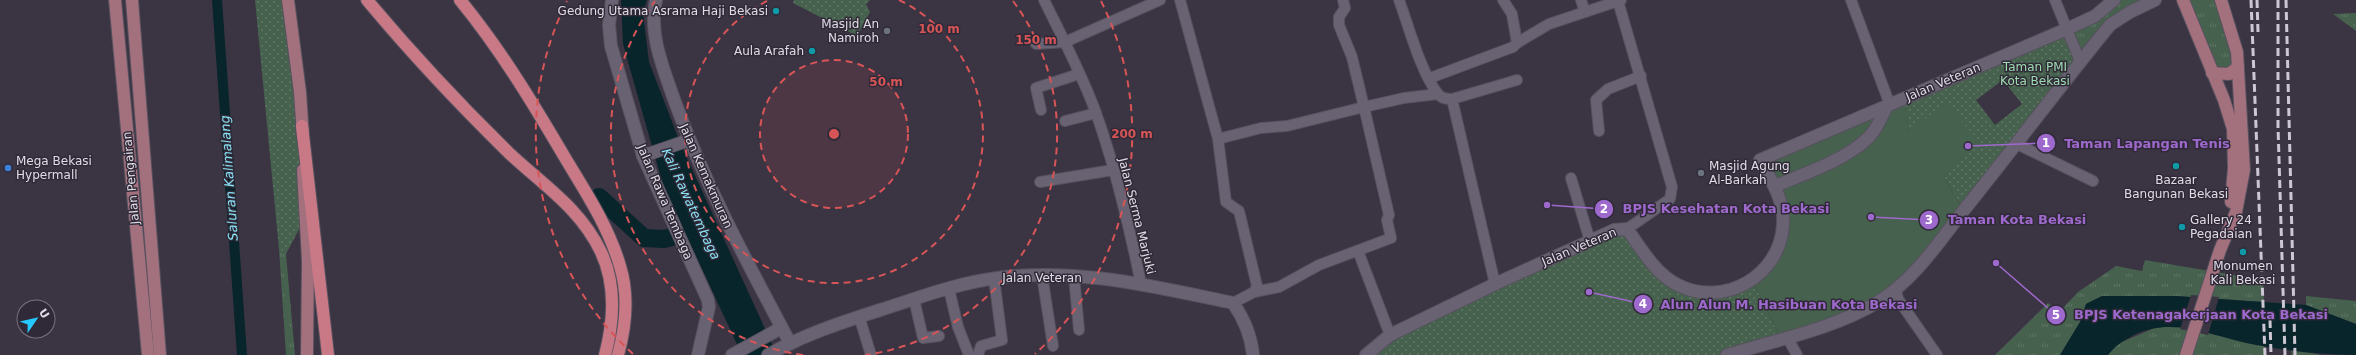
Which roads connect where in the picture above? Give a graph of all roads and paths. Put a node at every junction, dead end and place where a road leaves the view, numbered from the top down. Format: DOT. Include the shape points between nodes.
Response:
graph roads {
  1 [pos="115,0"];
  2 [pos="132,0"];
  3 [pos="288,0"];
  4 [pos="367,0"];
  5 [pos="460,0"];
  6 [pos="612,0"];
  7 [pos="654,0"];
  8 [pos="1044,0"];
  9 [pos="1160,0"];
  10 [pos="1180,0"];
  11 [pos="1343,0"];
  12 [pos="1399,0"];
  13 [pos="1503,0"];
  14 [pos="1582,0"];
  15 [pos="1620,0"];
  16 [pos="1851,0"];
  17 [pos="2055,0"];
  18 [pos="2114,0"];
  19 [pos="2118,0"];
  20 [pos="2155,0"];
  21 [pos="2183,0"];
  22 [pos="2221,0"];
  23 [pos="1585,12"];
  24 [pos="2130,12"];
  25 [pos="2067,29"];
  26 [pos="1065,42"];
  27 [pos="1517,43"];
  28 [pos="1036,44"];
  29 [pos="2080,61"];
  30 [pos="2238,67"];
  31 [pos="2212,73"];
  32 [pos="1078,74"];
  33 [pos="1641,76"];
  34 [pos="1430,78"];
  35 [pos="1517,80"];
  36 [pos="1438,94"];
  37 [pos="1452,99"];
  38 [pos="1364,106"];
  39 [pos="1888,106"];
  40 [pos="1041,110"];
  41 [pos="1096,113"];
  42 [pos="1064,121"];
  43 [pos="302,126"];
  44 [pos="1599,131"];
  45 [pos="1218,139"];
  46 [pos="687,141"];
  47 [pos="2017,144"];
  48 [pos="645,155"];
  49 [pos="1113,170"];
  50 [pos="1571,178"];
  51 [pos="2093,181"];
  52 [pos="1040,182"];
  53 [pos="1775,186"];
  54 [pos="1626,229"];
  55 [pos="1590,241"];
  56 [pos="2220,250"];
  57 [pos="1358,251"];
  58 [pos="308,261"];
  59 [pos="1042,275"];
  60 [pos="1074,276"];
  61 [pos="994,278"];
  62 [pos="1141,284"];
  63 [pos="1495,284"];
  64 [pos="949,288"];
  65 [pos="1896,289"];
  66 [pos="1254,292"];
  67 [pos="914,299"];
  68 [pos="1234,303"];
  69 [pos="857,317"];
  70 [pos="781,328"];
  71 [pos="1079,330"];
  72 [pos="1390,335"];
  73 [pos="939,336"];
  74 [pos="801,337"];
  75 [pos="1787,337"];
  76 [pos="790,343"];
  77 [pos="1053,346"];
  78 [pos="1752,351"];
  79 [pos="773,352"];
  80 [pos="698,353"];
  81 [pos="148,355"];
  82 [pos="160,355"];
  83 [pos="308,355"];
  84 [pos="315,355"];
  85 [pos="328,355"];
  86 [pos="605,355"];
  87 [pos="618,355"];
  88 [pos="732,355"];
  89 [pos="871,355"];
  90 [pos="969,355"];
  91 [pos="978,355"];
  92 [pos="1253,355"];
  93 [pos="1366,355"];
  94 [pos="1727,355"];
  95 [pos="1797,355"];
  96 [pos="1937,355"];
  97 [pos="2186,355"];
  1 -- 81 [label="main road, Jalan Pengairan"];
  2 -- 82 [label="main road"];
  3 -- 43 [label="main road"];
  4 -- 86 [label="highway" via="438,82 511,154 556,193 582,221 601,252 608,271 612,309"];
  5 -- 87 [label="highway" via="480,25 545,123 606,229 620,266 624,286 626,310"];
  6 -- 48 [label="street, Jalan Rawa Tembaga" via="609,25 611,46"];
  7 -- 46 [label="street, Jalan Kemakmuran" via="653,21 660,59"];
  8 -- 26 [label="street, Jalan Serma Marjuki"];
  9 -- 26 [label="street"];
  10 -- 45 [label="street"];
  11 -- 38 [label="street" via="1345,8 1339,17 1339,25 1352,57"];
  12 -- 34 [label="street"];
  13 -- 27 [label="street" via="1512,14"];
  14 -- 23 [label="street"];
  15 -- 23 [label="street"];
  15 -- 33 [label="street"];
  16 -- 39 [label="street"];
  17 -- 25 [label="street"];
  18 -- 25 [label="street, Jalan Veteran" via="2095,16"];
  19 -- 24 [label="street" via="2120,8"];
  20 -- 24 [label="street"];
  21 -- 31 [label="main road"];
  22 -- 30 [label="main road" via="2233,35"];
  23 -- 27 [label="street" via="1549,24"];
  24 -- 29 [label="street" via="2110,25"];
  25 -- 29 [label="street"];
  25 -- 39 [label="street, Jalan Veteran"];
  26 -- 28 [label="street"];
  26 -- 32 [label="street, Jalan Serma Marjuki"];
  27 -- 34 [label="street" via="1476,63"];
  29 -- 47 [label="street"];
  30 -- 31 [label="main road" via="2229,74"];
  30 -- 56 [label="main road" via="2244,170 2236,212"];
  31 -- 56 [label="main road" via="2233,129 2234,144 2230,209"];
  32 -- 40 [label="street" via="1036,88"];
  32 -- 41 [label="street, Jalan Serma Marjuki"];
  33 -- 44 [label="street" via="1608,89 1596,100"];
  33 -- 54 [label="street" via="1672,186 1672,194 1666,202"];
  34 -- 36 [label="street"];
  35 -- 37 [label="street"];
  36 -- 37 [label="street" via="1446,99"];
  36 -- 38 [label="street"];
  37 -- 63 [label="street"];
  38 -- 45 [label="street" via="1287,126 1261,128"];
  38 -- 57 [label="street" via="1392,237 1390,240"];
  39 -- 53 [label="street" via="1868,138 1837,159"];
  39 -- 53 [label="street, Jalan Veteran" via="1760,160"];
  41 -- 42 [label="street"];
  41 -- 49 [label="street, Jalan Serma Marjuki"];
  43 -- 58 [label="main road"];
  43 -- 85 [label="highway"];
  45 -- 66 [label="street" via="1226,202 1239,211 1242,218 1257,286"];
  46 -- 48 [label="street"];
  46 -- 70 [label="street, Jalan Kemakmuran" via="723,218"];
  47 -- 51 [label="street"];
  47 -- 65 [label="street" via="1926,258"];
  48 -- 80 [label="street, Jalan Rawa Tembaga" via="671,221 708,300 709,307"];
  49 -- 52 [label="street"];
  49 -- 62 [label="street, Jalan Serma Marjuki" via="1124,204"];
  50 -- 55 [label="street"];
  53 -- 54 [label="street, Jalan Veteran" via="1784,224 1780,242 1771,261 1759,275 1744,286 1728,291 1708,293 1676,285 1658,271"];
  54 -- 55 [label="street, Jalan Veteran" via="1614,230"];
  55 -- 63 [label="street, Jalan Veteran"];
  56 -- 97 [label="main road"];
  57 -- 66 [label="street" via="1319,265 1279,287"];
  57 -- 72 [label="street"];
  58 -- 83 [label="main road"];
  58 -- 84 [label="main road"];
  59 -- 60 [label="street, Jalan Veteran"];
  59 -- 61 [label="street, Jalan Veteran"];
  59 -- 77 [label="street"];
  60 -- 62 [label="street, Jalan Veteran"];
  60 -- 71 [label="street"];
  61 -- 64 [label="street, Jalan Veteran"];
  61 -- 91 [label="street" via="1002,340 981,346"];
  62 -- 68 [label="street, Jalan Veteran"];
  63 -- 72 [label="street, Jalan Veteran"];
  64 -- 67 [label="street, Jalan Veteran"];
  64 -- 90 [label="street" via="958,327"];
  65 -- 75 [label="street" via="1858,312"];
  65 -- 96 [label="street" via="1898,298"];
  66 -- 68 [label="street"];
  67 -- 69 [label="street, Jalan Veteran"];
  67 -- 73 [label="street" via="923,338"];
  68 -- 92 [label="street" via="1244,317"];
  69 -- 74 [label="street, Jalan Veteran"];
  69 -- 89 [label="street"];
  70 -- 74 [label="street"];
  70 -- 76 [label="street, Jalan Kemakmuran"];
  70 -- 88 [label="street"];
  72 -- 93 [label="street, Jalan Veteran"];
  74 -- 76 [label="street, Jalan Veteran"];
  75 -- 78 [label="street"];
  75 -- 95 [label="street"];
  76 -- 79 [label="street, Jalan Veteran"];
  78 -- 94 [label="street"];
}
